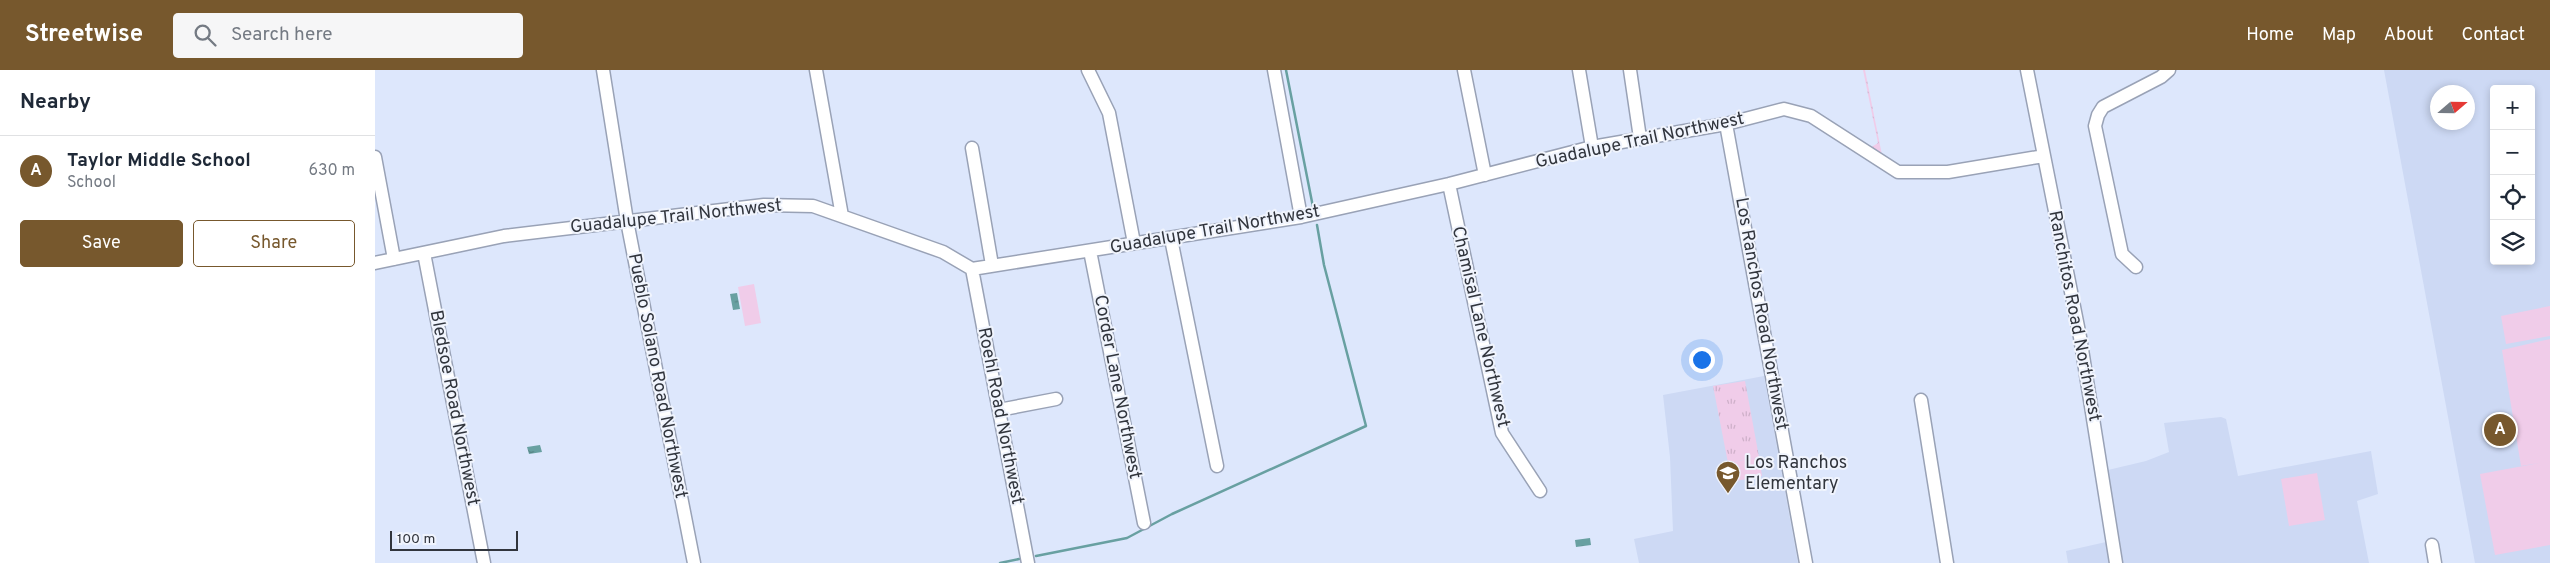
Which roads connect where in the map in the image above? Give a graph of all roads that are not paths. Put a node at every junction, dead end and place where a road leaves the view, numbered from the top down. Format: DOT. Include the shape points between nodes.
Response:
graph roads {
  1 [pos="603,70"];
  2 [pos="816,70"];
  3 [pos="1088,70"];
  4 [pos="1274,70"];
  5 [pos="1464,70"];
  6 [pos="1579,70"];
  7 [pos="1630,70"];
  8 [pos="2027,70"];
  9 [pos="2169,70"];
  10 [pos="1726,124"];
  11 [pos="1640,138"];
  12 [pos="1592,146"];
  13 [pos="972,148"];
  14 [pos="2044,156"];
  15 [pos="375,157"];
  16 [pos="1485,175"];
  17 [pos="1449,184"];
  18 [pos="842,216"];
  19 [pos="1301,217"];
  20 [pos="627,221"];
  21 [pos="1171,239"];
  22 [pos="1134,243"];
  23 [pos="1090,251"];
  24 [pos="424,253"];
  25 [pos="394,259"];
  26 [pos="375,263"];
  27 [pos="992,265"];
  28 [pos="2136,267"];
  29 [pos="973,269"];
  30 [pos="1056,399"];
  31 [pos="1921,400"];
  32 [pos="999,410"];
  33 [pos="1217,466"];
  34 [pos="1540,491"];
  35 [pos="1144,523"];
  36 [pos="2432,545"];
  37 [pos="484,563"];
  38 [pos="694,563"];
  39 [pos="1028,563"];
  40 [pos="1806,563"];
  41 [pos="1947,563"];
  42 [pos="2117,563"];
  43 [pos="2435,563"];
  1 -- 20 [label="street, Pueblo Solano Road Northwest"];
  2 -- 18 [label="street"];
  3 -- 22 [label="street" via="1109,113"];
  4 -- 19 [label="street"];
  5 -- 16 [label="street"];
  6 -- 12 [label="street"];
  7 -- 11 [label="street"];
  8 -- 14 [label="street, Ranchitos Road Northwest"];
  9 -- 28 [label="street" via="2103,107 2095,126 2122,254"];
  10 -- 11 [label="street, Guadalupe Trail Northwest"];
  10 -- 14 [label="street, Guadalupe Trail Northwest" via="1784,109 1811,116 1899,172 1948,172"];
  10 -- 40 [label="street, Los Ranchos Road Northwest"];
  11 -- 12 [label="street, Guadalupe Trail Northwest"];
  12 -- 16 [label="street, Guadalupe Trail Northwest"];
  13 -- 27 [label="street"];
  14 -- 42 [label="street, Ranchitos Road Northwest" via="2080,337"];
  15 -- 25 [label="street"];
  16 -- 17 [label="street, Guadalupe Trail Northwest"];
  17 -- 19 [label="street, Guadalupe Trail Northwest"];
  17 -- 34 [label="street, Chamisal Lane Northwest" via="1502,433"];
  18 -- 20 [label="street, Guadalupe Trail Northwest" via="813,206 764,205"];
  18 -- 29 [label="street, Guadalupe Trail Northwest" via="943,252"];
  19 -- 21 [label="street, Guadalupe Trail Northwest"];
  20 -- 24 [label="street, Guadalupe Trail Northwest" via="504,236"];
  20 -- 38 [label="street, Pueblo Solano Road Northwest"];
  21 -- 22 [label="street, Guadalupe Trail Northwest"];
  21 -- 33 [label="street"];
  22 -- 23 [label="street, Guadalupe Trail Northwest"];
  23 -- 27 [label="street, Guadalupe Trail Northwest"];
  23 -- 35 [label="street, Corder Lane Northwest"];
  24 -- 25 [label="street, Guadalupe Trail Northwest"];
  24 -- 37 [label="street, Bledsoe Road Northwest"];
  25 -- 26 [label="street, Guadalupe Trail Northwest"];
  27 -- 29 [label="street, Guadalupe Trail Northwest"];
  29 -- 32 [label="street, Roehl Road Northwest"];
  30 -- 32 [label="street"];
  31 -- 41 [label="street"];
  32 -- 39 [label="street, Roehl Road Northwest"];
  36 -- 43 [label="street"];
}
